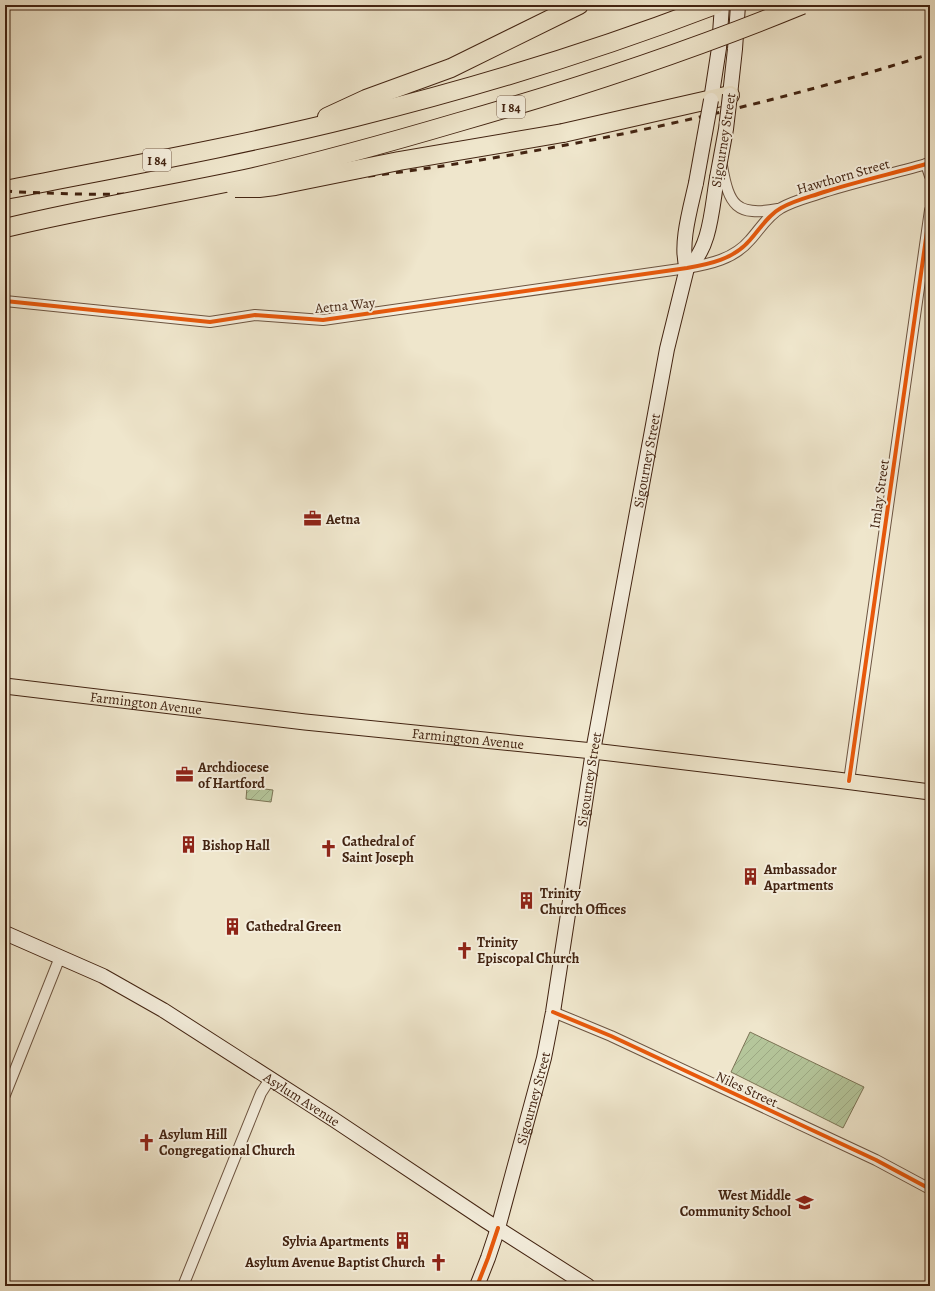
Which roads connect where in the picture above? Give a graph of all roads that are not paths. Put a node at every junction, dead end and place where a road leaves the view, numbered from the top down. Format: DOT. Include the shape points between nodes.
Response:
graph roads {
  1 [pos="579,5"];
  2 [pos="715,5"];
  3 [pos="722,5"];
  4 [pos="738,5"];
  5 [pos="802,5"];
  6 [pos="730,95"];
  7 [pos="711,100"];
  8 [pos="309,128"];
  9 [pos="928,164"];
  10 [pos="930,176"];
  11 [pos="720,177"];
  12 [pos="213,185"];
  13 [pos="5,190"];
  14 [pos="780,208"];
  15 [pos="930,210"];
  16 [pos="5,228"];
  17 [pos="687,268"];
  18 [pos="5,301"];
  19 [pos="5,686"];
  20 [pos="594,751"];
  21 [pos="849,781"];
  22 [pos="930,792"];
  23 [pos="5,933"];
  24 [pos="60,957"];
  25 [pos="553,1012"];
  26 [pos="270,1079"];
  27 [pos="5,1095"];
  28 [pos="930,1189"];
  29 [pos="498,1228"];
  30 [pos="184,1286"];
  31 [pos="477,1286"];
  32 [pos="588,1286"];
  1 -- 8 [label="highway" via="462,63 360,101"];
  2 -- 8 [label="highway, I 84" via="627,37 499,78"];
  3 -- 7 [label="main road, Sigourney Street"];
  4 -- 6 [label="main road, Sigourney Street"];
  5 -- 12 [label="highway, I 84, bridge" via="675,54 569,90 375,146"];
  6 -- 7 [label="highway"];
  6 -- 11 [label="main road, Sigourney Street, bridge"];
  7 -- 12 [label="highway, bridge" via="563,133 399,161 275,186 244,189"];
  7 -- 17 [label="main road, Sigourney Street, bridge" via="685,242 684,256"];
  8 -- 13 [label="highway, I 84"];
  9 -- 10 [label="street"];
  9 -- 14 [label="street, Hawthorn Street" via="799,199"];
  11 -- 14 [label="street, Hawthorn Street" via="730,196 741,209 756,212"];
  11 -- 17 [label="main road, Sigourney Street" via="706,240 698,257"];
  12 -- 16 [label="highway, I 84, bridge"];
  14 -- 17 [label="street, Hawthorn Street" via="761,225 749,242 728,257"];
  15 -- 21 [label="street, Imlay Street"];
  17 -- 18 [label="street, Aetna Way" via="323,320 255,315 213,322"];
  17 -- 20 [label="main road, Sigourney Street" via="666,356"];
  19 -- 20 [label="main road, Farmington Avenue" via="305,722"];
  20 -- 21 [label="main road, Farmington Avenue"];
  20 -- 25 [label="main road, Sigourney Street"];
  21 -- 22 [label="main road, Farmington Avenue"];
  23 -- 24 [label="main road, Asylum Avenue"];
  24 -- 26 [label="main road, Asylum Avenue" via="103,976 162,1010"];
  24 -- 27 [label="street"];
  25 -- 28 [label="street, Niles Street" via="611,1036 876,1160"];
  25 -- 29 [label="main road, Sigourney Street" via="544,1058"];
  26 -- 29 [label="main road, Asylum Avenue"];
  26 -- 30 [label="street" via="261,1093"];
  29 -- 31 [label="main road, Sigourney Street"];
  29 -- 32 [label="main road, Asylum Avenue"];
}
